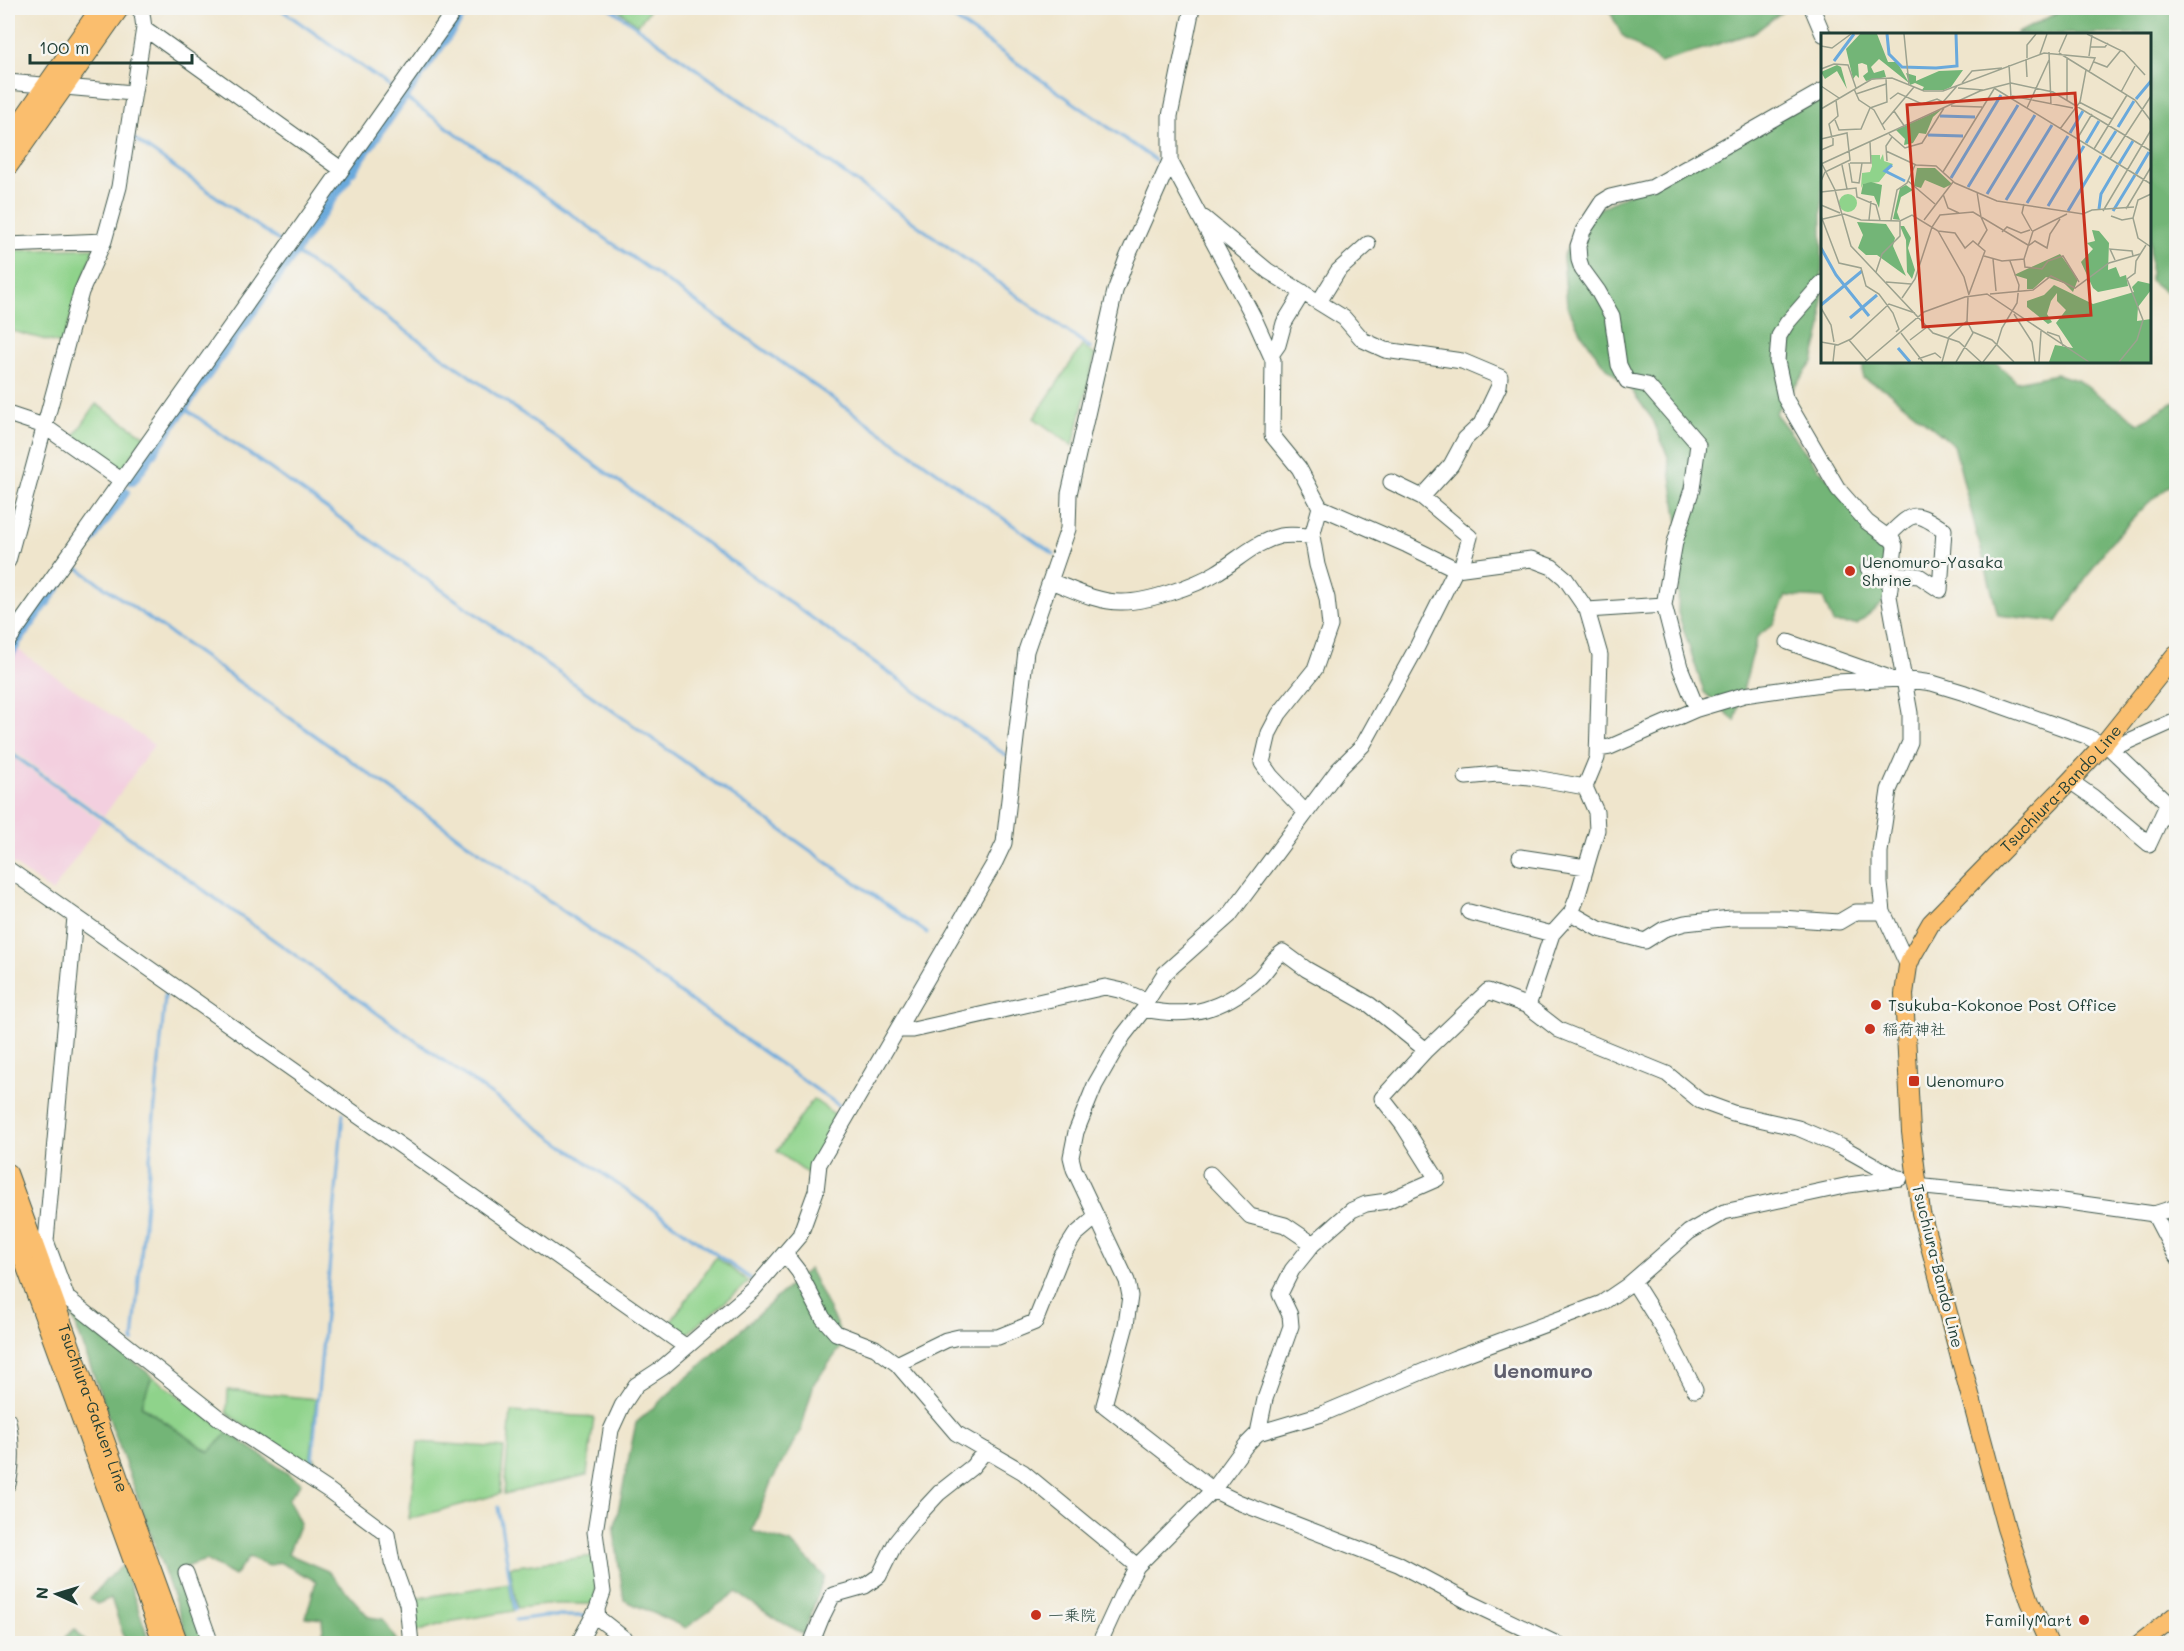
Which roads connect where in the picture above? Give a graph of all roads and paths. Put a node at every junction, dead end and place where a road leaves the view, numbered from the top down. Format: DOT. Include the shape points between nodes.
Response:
graph roads {
  1 [pos="100,8"];
  2 [pos="120,8"];
  3 [pos="138,8"];
  4 [pos="1192,8"];
  5 [pos="1812,8"];
  6 [pos="451,9"];
  7 [pos="144,28"];
  8 [pos="1823,33"];
  9 [pos="8,82"];
  10 [pos="45,85"];
  11 [pos="64,87"];
  12 [pos="1821,91"];
  13 [pos="133,93"];
  14 [pos="8,140"];
  15 [pos="1170,160"];
  16 [pos="8,167"];
  17 [pos="341,169"];
  18 [pos="1197,213"];
  19 [pos="104,242"];
  20 [pos="1368,244"];
  21 [pos="8,245"];
  22 [pos="1821,284"];
  23 [pos="1303,292"];
  24 [pos="1319,302"];
  25 [pos="1271,355"];
  26 [pos="8,414"];
  27 [pos="44,426"];
  28 [pos="121,480"];
  29 [pos="1391,482"];
  30 [pos="1422,498"];
  31 [pos="1320,507"];
  32 [pos="1312,536"];
  33 [pos="1887,537"];
  34 [pos="8,561"];
  35 [pos="1868,568"];
  36 [pos="1458,569"];
  37 [pos="1893,571"];
  38 [pos="1050,581"];
  39 [pos="1664,605"];
  40 [pos="1587,610"];
  41 [pos="9,638"];
  42 [pos="1788,642"];
  43 [pos="2176,654"];
  44 [pos="1898,679"];
  45 [pos="1697,709"];
  46 [pos="2176,720"];
  47 [pos="2107,747"];
  48 [pos="1598,749"];
  49 [pos="1466,777"];
  50 [pos="2070,782"];
  51 [pos="1585,788"];
  52 [pos="2172,807"];
  53 [pos="1306,813"];
  54 [pos="1520,857"];
  55 [pos="1586,867"];
  56 [pos="8,868"];
  57 [pos="1469,912"];
  58 [pos="1882,912"];
  59 [pos="1571,913"];
  60 [pos="75,921"];
  61 [pos="1552,934"];
  62 [pos="1908,966"];
  63 [pos="1146,1005"];
  64 [pos="1528,1006"];
  65 [pos="899,1030"];
  66 [pos="1426,1050"];
  67 [pos="8,1173"];
  68 [pos="1210,1173"];
  69 [pos="1910,1181"];
  70 [pos="2176,1206"];
  71 [pos="2154,1214"];
  72 [pos="1096,1217"];
  73 [pos="8,1218"];
  74 [pos="1313,1244"];
  75 [pos="27,1248"];
  76 [pos="786,1254"];
  77 [pos="2176,1256"];
  78 [pos="1633,1281"];
  79 [pos="53,1300"];
  80 [pos="685,1346"];
  81 [pos="897,1364"];
  82 [pos="1695,1390"];
  83 [pos="8,1420"];
  84 [pos="1258,1433"];
  85 [pos="986,1450"];
  86 [pos="8,1484"];
  87 [pos="1213,1490"];
  88 [pos="1137,1566"];
  89 [pos="186,1573"];
  90 [pos="597,1609"];
  91 [pos="2176,1615"];
  92 [pos="163,1644"];
  93 [pos="179,1644"];
  94 [pos="211,1644"];
  95 [pos="411,1644"];
  96 [pos="578,1644"];
  97 [pos="631,1644"];
  98 [pos="811,1644"];
  99 [pos="1099,1644"];
  100 [pos="1557,1644"];
  101 [pos="2049,1644"];
  102 [pos="2139,1644"];
  1 -- 10 [label="main road"];
  2 -- 11 [label="main road"];
  3 -- 7 [label="street"];
  4 -- 15 [label="street" via="1170,116"];
  5 -- 8 [label="street"];
  6 -- 17 [label="street"];
  7 -- 13 [label="street"];
  7 -- 17 [label="street"];
  9 -- 10 [label="street"];
  10 -- 11 [label="street"];
  10 -- 14 [label="main road"];
  11 -- 13 [label="street"];
  11 -- 16 [label="main road"];
  12 -- 39 [label="street" via="1653,187 1602,202 1578,246 1582,269 1612,316 1619,365 1627,381 1647,385 1698,444 1692,489 1675,542"];
  13 -- 19 [label="street" via="119,187"];
  15 -- 18 [label="street"];
  15 -- 38 [label="street" via="1115,291 1069,494 1068,529"];
  17 -- 28 [label="street"];
  18 -- 23 [label="street" via="1268,271"];
  18 -- 25 [label="street"];
  19 -- 21 [label="street"];
  19 -- 27 [label="street" via="81,292"];
  20 -- 24 [label="street" via="1338,272"];
  22 -- 33 [label="street" via="1779,336 1777,360 1785,398 1838,489 1867,522"];
  23 -- 24 [label="street"];
  23 -- 25 [label="street"];
  24 -- 30 [label="street" via="1344,318 1363,340 1385,350 1462,361 1500,377 1481,424 1465,439 1451,465"];
  25 -- 31 [label="street" via="1272,435 1299,468"];
  26 -- 27 [label="street"];
  27 -- 28 [label="street"];
  27 -- 34 [label="street"];
  28 -- 41 [label="street"];
  29 -- 30 [label="street"];
  30 -- 36 [label="street" via="1470,537"];
  31 -- 32 [label="street"];
  31 -- 36 [label="street"];
  32 -- 38 [label="street" via="1282,536 1258,544 1190,586 1139,600 1120,602 1094,597"];
  32 -- 53 [label="street" via="1330,626 1314,669 1269,733 1263,763"];
  33 -- 37 [label="street" via="1895,546"];
  33 -- 37 [label="street" via="1910,516 1917,515 1944,530 1940,590 1918,576"];
  35 -- 37 [label="street"];
  36 -- 40 [label="street" via="1531,559 1552,567 1565,578"];
  36 -- 53 [label="street" via="1363,745 1338,770"];
  37 -- 44 [label="street" via="1889,596"];
  38 -- 65 [label="street" via="1026,651 1004,843"];
  39 -- 40 [label="street"];
  39 -- 45 [label="street" via="1680,667"];
  40 -- 48 [label="street" via="1600,655"];
  42 -- 44 [label="street"];
  43 -- 47 [label="main road, Tsuchiura-Bando Line"];
  44 -- 45 [label="street" via="1836,682 1744,695"];
  44 -- 47 [label="street" via="1932,683 2010,707"];
  44 -- 58 [label="street" via="1910,713 1910,742 1889,790 1884,814 1880,852"];
  45 -- 48 [label="street"];
  46 -- 47 [label="street"];
  47 -- 50 [label="main road, Tsuchiura-Bando Line"];
  47 -- 52 [label="street"];
  48 -- 51 [label="street"];
  49 -- 51 [label="street" via="1530,777"];
  50 -- 52 [label="street" via="2149,844"];
  50 -- 62 [label="main road, Tsuchiura-Bando Line" via="1931,923"];
  51 -- 55 [label="street" via="1596,812 1597,830"];
  53 -- 63 [label="street" via="1230,916 1165,973"];
  54 -- 55 [label="street"];
  55 -- 59 [label="street"];
  56 -- 60 [label="street"];
  57 -- 61 [label="street"];
  58 -- 59 [label="street" via="1856,912 1839,922 1731,918 1685,923 1664,929 1645,941 1599,929"];
  58 -- 62 [label="street"];
  59 -- 61 [label="street"];
  60 -- 75 [label="street"];
  60 -- 80 [label="street"];
  61 -- 64 [label="street"];
  62 -- 69 [label="main road, Tsuchiura-Bando Line" via="1904,994"];
  63 -- 65 [label="street" via="1123,991 1105,987"];
  63 -- 66 [label="street" via="1167,1014 1217,1006 1259,978 1283,952 1370,1005"];
  63 -- 72 [label="street" via="1095,1085 1076,1132 1071,1157"];
  64 -- 66 [label="street" via="1488,991"];
  64 -- 69 [label="street" via="1559,1030 1667,1074 1700,1101 1798,1128"];
  65 -- 76 [label="street" via="819,1164 813,1204 800,1235"];
  66 -- 74 [label="street" via="1382,1098 1437,1179 1387,1202 1352,1210"];
  67 -- 75 [label="main road, Tsuchiura-Gakuen Line"];
  68 -- 74 [label="street" via="1250,1216 1285,1225"];
  69 -- 71 [label="street"];
  69 -- 78 [label="street" via="1849,1185 1724,1212 1689,1232"];
  69 -- 101 [label="main road, Tsuchiura-Bando Line" via="2006,1528"];
  70 -- 71 [label="street"];
  71 -- 77 [label="street"];
  72 -- 81 [label="street" via="1075,1235 1061,1257 1035,1322 998,1337 946,1340"];
  72 -- 87 [label="street" via="1127,1281 1130,1296 1104,1405"];
  73 -- 75 [label="main road, Tsuchiura-Gakuen Line"];
  74 -- 84 [label="street" via="1292,1270 1280,1294 1291,1326 1264,1399"];
  75 -- 79 [label="main road, Tsuchiura-Gakuen Line"];
  75 -- 79 [label="street"];
  76 -- 80 [label="street" via="753,1290"];
  76 -- 81 [label="street" via="836,1333 875,1348"];
  78 -- 82 [label="street"];
  78 -- 84 [label="street" via="1602,1303 1455,1358 1322,1414"];
  79 -- 92 [label="main road, Tsuchiura-Gakuen Line"];
  79 -- 93 [label="main road, Tsuchiura-Gakuen Line"];
  79 -- 95 [label="street" via="387,1534 407,1604"];
  80 -- 90 [label="street" via="636,1385 611,1430 595,1532 603,1592"];
  81 -- 85 [label="street" via="956,1433"];
  83 -- 86 [label="street"];
  84 -- 87 [label="street"];
  85 -- 88 [label="street" via="1023,1472"];
  85 -- 98 [label="street" via="913,1521 896,1542 879,1576 865,1586 833,1595"];
  87 -- 88 [label="street"];
  87 -- 100 [label="street" via="1398,1564"];
  88 -- 99 [label="street"];
  89 -- 94 [label="street"];
  90 -- 96 [label="street"];
  90 -- 97 [label="street" via="598,1618"];
  91 -- 102 [label="main road"];
}
